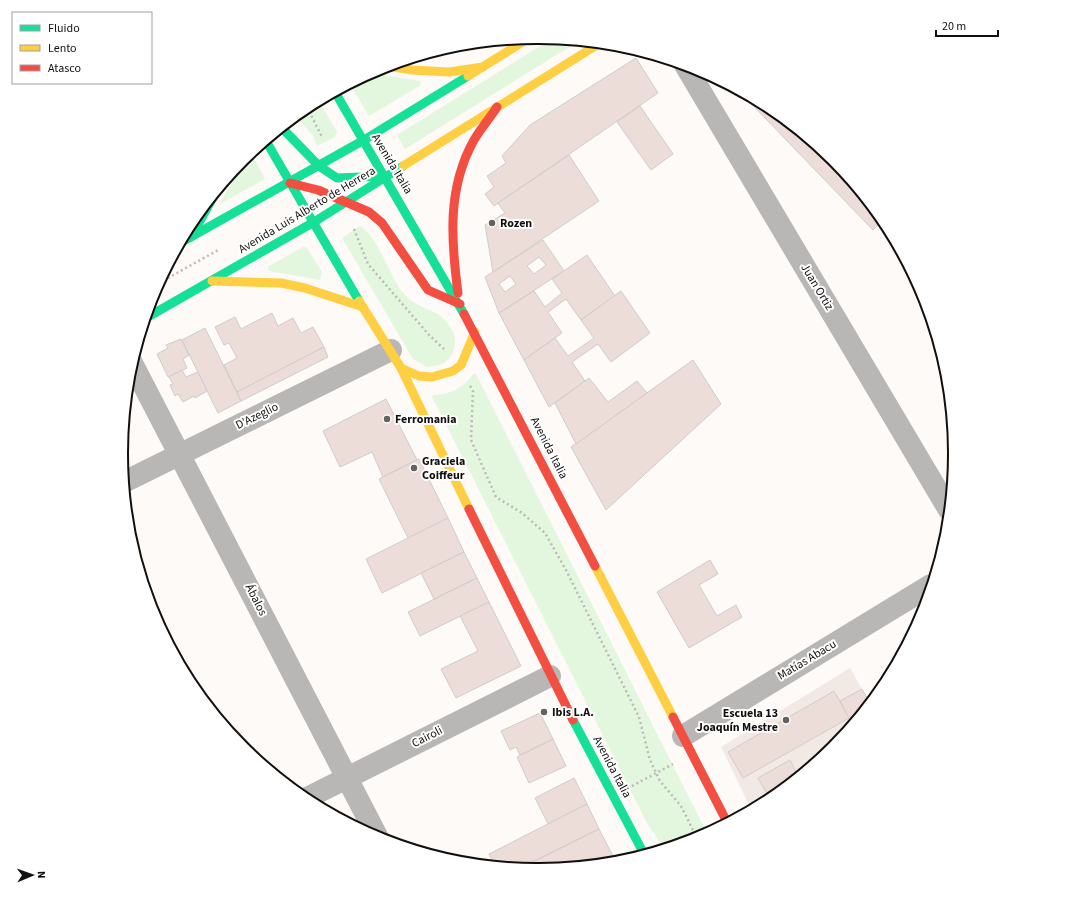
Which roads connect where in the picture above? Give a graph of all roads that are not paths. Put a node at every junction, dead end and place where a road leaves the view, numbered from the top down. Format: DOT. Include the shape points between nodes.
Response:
graph roads {
  1 [pos="519,45"];
  2 [pos="592,48"];
  3 [pos="484,67"];
  4 [pos="400,68"];
  5 [pos="690,73"];
  6 [pos="338,96"];
  7 [pos="497,108"];
  8 [pos="286,132"];
  9 [pos="364,140"];
  10 [pos="269,146"];
  11 [pos="319,166"];
  12 [pos="386,176"];
  13 [pos="290,183"];
  14 [pos="344,202"];
  15 [pos="314,222"];
  16 [pos="191,236"];
  17 [pos="212,281"];
  18 [pos="460,304"];
  19 [pos="363,307"];
  20 [pos="153,314"];
  21 [pos="475,332"];
  22 [pos="396,359"];
  23 [pos="137,372"];
  24 [pos="180,454"];
  25 [pos="129,480"];
  26 [pos="945,502"];
  27 [pos="924,589"];
  28 [pos="550,676"];
  29 [pos="683,736"];
  30 [pos="348,777"];
  31 [pos="312,795"];
  32 [pos="725,818"];
  33 [pos="373,828"];
  34 [pos="642,850"];
  1 -- 3 [label="main road"];
  2 -- 7 [label="main road, Avenida Luis Alberto de Herrera"];
  3 -- 4 [label="main road" via="449,72"];
  3 -- 9 [label="main road"];
  5 -- 26 [label="street, Juan Ortiz"];
  6 -- 9 [label="main road, Avenida Italia"];
  7 -- 12 [label="main road, Avenida Luis Alberto de Herrera"];
  7 -- 18 [label="main road" via="475,139 460,171 451,209 451,232"];
  8 -- 11 [label="main road"];
  9 -- 11 [label="main road"];
  9 -- 12 [label="main road, Avenida Italia"];
  10 -- 13 [label="main road, Avenida Italia"];
  11 -- 12 [label="main road" via="338,178"];
  11 -- 13 [label="main road"];
  12 -- 14 [label="main road, Avenida Luis Alberto de Herrera"];
  12 -- 18 [label="main road, Avenida Italia"];
  13 -- 14 [label="main road" via="318,190"];
  13 -- 15 [label="main road, Avenida Italia"];
  13 -- 16 [label="main road"];
  14 -- 15 [label="main road, Avenida Luis Alberto de Herrera"];
  14 -- 18 [label="main road" via="369,212 382,223 428,290"];
  15 -- 17 [label="main road, Avenida Luis Alberto de Herrera"];
  15 -- 19 [label="main road, Avenida Italia"];
  17 -- 19 [label="main road" via="281,283"];
  17 -- 20 [label="main road, Avenida Luis Alberto de Herrera"];
  18 -- 21 [label="main road, Avenida Italia"];
  19 -- 22 [label="main road, Avenida Italia"];
  21 -- 22 [label="main road" via="461,365 453,371 432,377 419,376"];
  21 -- 29 [label="main road, Avenida Italia"];
  22 -- 24 [label="street, D'Azeglio"];
  22 -- 28 [label="main road, Avenida Italia"];
  23 -- 24 [label="street, Ábalos"];
  24 -- 25 [label="street, D'Azeglio"];
  24 -- 30 [label="street, Ábalos"];
  27 -- 29 [label="street, Matías Abacu"];
  28 -- 30 [label="street, Cairoli"];
  28 -- 34 [label="main road, Avenida Italia"];
  29 -- 32 [label="main road, Avenida Italia"];
  30 -- 31 [label="street, Cairoli"];
  30 -- 33 [label="street, Ábalos"];
}
